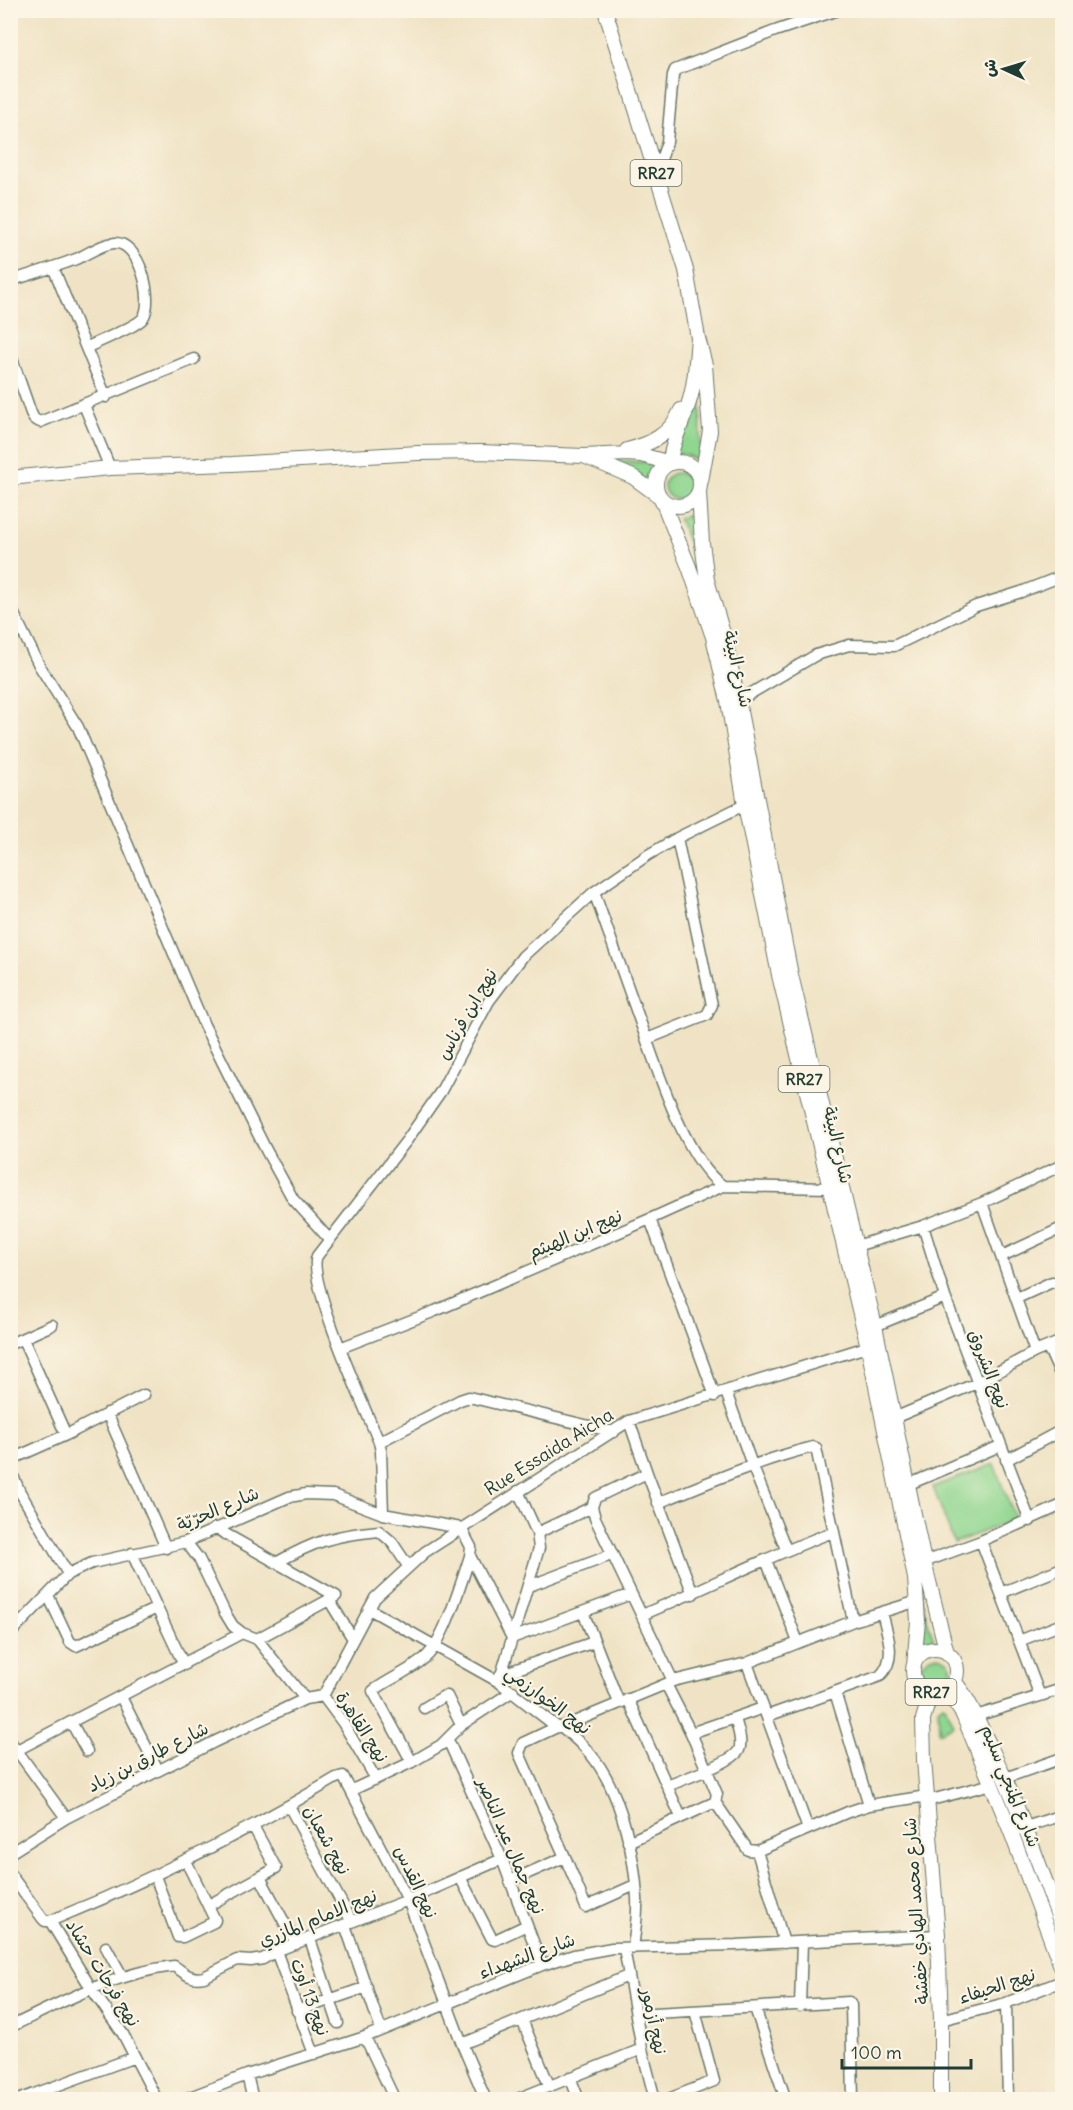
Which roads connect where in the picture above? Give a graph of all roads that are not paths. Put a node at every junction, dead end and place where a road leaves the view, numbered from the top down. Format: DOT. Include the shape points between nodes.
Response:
graph roads {
  1 [pos="605,10"];
  2 [pos="838,10"];
  3 [pos="656,174"];
  4 [pos="53,267"];
  5 [pos="10,281"];
  6 [pos="698,338"];
  7 [pos="86,348"];
  8 [pos="10,353"];
  9 [pos="194,359"];
  10 [pos="695,368"];
  11 [pos="106,397"];
  12 [pos="84,405"];
  13 [pos="613,453"];
  14 [pos="584,456"];
  15 [pos="670,463"];
  16 [pos="110,468"];
  17 [pos="10,478"];
  18 [pos="700,486"];
  19 [pos="660,497"];
  20 [pos="1062,576"];
  21 [pos="10,606"];
  22 [pos="738,701"];
  23 [pos="751,801"];
  24 [pos="677,838"];
  25 [pos="594,891"];
  26 [pos="647,1039"];
  27 [pos="1062,1165"];
  28 [pos="723,1186"];
  29 [pos="830,1188"];
  30 [pos="982,1203"];
  31 [pos="650,1219"];
  32 [pos="923,1226"];
  33 [pos="1062,1228"];
  34 [pos="330,1240"];
  35 [pos="856,1246"];
  36 [pos="1002,1256"];
  37 [pos="1062,1283"];
  38 [pos="945,1297"];
  39 [pos="1017,1298"];
  40 [pos="52,1325"];
  41 [pos="875,1326"];
  42 [pos="23,1339"];
  43 [pos="1062,1341"];
  44 [pos="10,1344"];
  45 [pos="873,1345"];
  46 [pos="1048,1347"];
  47 [pos="340,1348"];
  48 [pos="1035,1352"];
  49 [pos="1062,1378"];
  50 [pos="977,1383"];
  51 [pos="720,1394"];
  52 [pos="144,1395"];
  53 [pos="107,1413"];
  54 [pos="894,1418"];
  55 [pos="629,1421"];
  56 [pos="1062,1430"];
  57 [pos="614,1432"];
  58 [pos="66,1435"];
  59 [pos="379,1442"];
  60 [pos="1000,1446"];
  61 [pos="10,1460"];
  62 [pos="1006,1460"];
  63 [pos="752,1465"];
  64 [pos="10,1469"];
  65 [pos="647,1473"];
  66 [pos="907,1485"];
  67 [pos="518,1491"];
  68 [pos="15,1494"];
  69 [pos="658,1503"];
  70 [pos="1062,1505"];
  71 [pos="592,1507"];
  72 [pos="383,1514"];
  73 [pos="1030,1521"];
  74 [pos="215,1528"];
  75 [pos="461,1528"];
  76 [pos="833,1532"];
  77 [pos="537,1533"];
  78 [pos="981,1541"];
  79 [pos="186,1542"];
  80 [pos="166,1548"];
  81 [pos="786,1549"];
  82 [pos="132,1553"];
  83 [pos="611,1555"];
  84 [pos="471,1556"];
  85 [pos="766,1560"];
  86 [pos="924,1562"];
  87 [pos="276,1563"];
  88 [pos="408,1566"];
  89 [pos="1062,1568"];
  90 [pos="68,1574"];
  91 [pos="529,1586"];
  92 [pos="1001,1593"];
  93 [pos="631,1594"];
  94 [pos="693,1594"];
  95 [pos="48,1595"];
  96 [pos="333,1598"];
  97 [pos="918,1601"];
  98 [pos="157,1608"];
  99 [pos="369,1609"];
  100 [pos="583,1612"];
  101 [pos="882,1612"];
  102 [pos="642,1615"];
  103 [pos="853,1621"];
  104 [pos="1062,1624"];
  105 [pos="11,1630"];
  106 [pos="242,1634"];
  107 [pos="512,1638"];
  108 [pos="256,1639"];
  109 [pos="353,1639"];
  110 [pos="1020,1641"];
  111 [pos="594,1642"];
  112 [pos="798,1642"];
  113 [pos="435,1645"];
  114 [pos="947,1653"];
  115 [pos="747,1663"];
  116 [pos="184,1665"];
  117 [pos="914,1671"];
  118 [pos="500,1679"];
  119 [pos="954,1681"];
  120 [pos="670,1683"];
  121 [pos="1062,1689"];
  122 [pos="513,1691"];
  123 [pos="835,1692"];
  124 [pos="939,1692"];
  125 [pos="323,1695"];
  126 [pos="1040,1696"];
  127 [pos="121,1697"];
  128 [pos="305,1699"];
  129 [pos="624,1701"];
  130 [pos="424,1708"];
  131 [pos="765,1712"];
  132 [pos="976,1716"];
  133 [pos="735,1718"];
  134 [pos="923,1719"];
  135 [pos="71,1722"];
  136 [pos="461,1725"];
  137 [pos="560,1727"];
  138 [pos="692,1733"];
  139 [pos="448,1740"];
  140 [pos="14,1745"];
  141 [pos="87,1751"];
  142 [pos="1062,1758"];
  143 [pos="412,1762"];
  144 [pos="707,1769"];
  145 [pos="158,1770"];
  146 [pos="1005,1778"];
  147 [pos="376,1779"];
  148 [pos="992,1784"];
  149 [pos="667,1786"];
  150 [pos="352,1790"];
  151 [pos="927,1798"];
  152 [pos="715,1802"];
  153 [pos="869,1805"];
  154 [pos="290,1806"];
  155 [pos="1062,1815"];
  156 [pos="681,1817"];
  157 [pos="66,1818"];
  158 [pos="254,1826"];
  159 [pos="1026,1826"];
  160 [pos="808,1829"];
  161 [pos="1011,1832"];
  162 [pos="628,1842"];
  163 [pos="757,1851"];
  164 [pos="10,1853"];
  165 [pos="565,1857"];
  166 [pos="502,1859"];
  167 [pos="186,1861"];
  168 [pos="10,1874"];
  169 [pos="155,1876"];
  170 [pos="260,1877"];
  171 [pos="460,1877"];
  172 [pos="510,1881"];
  173 [pos="635,1885"];
  174 [pos="408,1900"];
  175 [pos="209,1905"];
  176 [pos="50,1920"];
  177 [pos="349,1923"];
  178 [pos="527,1924"];
  179 [pos="1062,1927"];
  180 [pos="938,1935"];
  181 [pos="310,1939"];
  182 [pos="802,1942"];
  183 [pos="784,1943"];
  184 [pos="296,1944"];
  185 [pos="106,1947"];
  186 [pos="629,1948"];
  187 [pos="276,1951"];
  188 [pos="543,1965"];
  189 [pos="1062,1969"];
  190 [pos="122,1976"];
  191 [pos="628,1976"];
  192 [pos="1062,1981"];
  193 [pos="367,1987"];
  194 [pos="91,1988"];
  195 [pos="331,2000"];
  196 [pos="1006,2003"];
  197 [pos="448,2004"];
  198 [pos="800,2006"];
  199 [pos="755,2008"];
  200 [pos="297,2011"];
  201 [pos="695,2011"];
  202 [pos="636,2014"];
  203 [pos="522,2020"];
  204 [pos="942,2020"];
  205 [pos="338,2023"];
  206 [pos="10,2027"];
  207 [pos="381,2030"];
  208 [pos="365,2037"];
  209 [pos="462,2044"];
  210 [pos="642,2049"];
  211 [pos="314,2054"];
  212 [pos="135,2057"];
  213 [pos="247,2075"];
  214 [pos="570,2077"];
  215 [pos="549,2085"];
  216 [pos="531,2097"];
  217 [pos="18,2100"];
  218 [pos="157,2100"];
  219 [pos="182,2100"];
  220 [pos="253,2100"];
  221 [pos="395,2100"];
  222 [pos="486,2100"];
  223 [pos="515,2100"];
  224 [pos="579,2100"];
  225 [pos="655,2100"];
  226 [pos="666,2100"];
  227 [pos="786,2100"];
  228 [pos="853,2100"];
  229 [pos="941,2100"];
  230 [pos="1008,2100"];
  1 -- 3 [label="main road, RR27"];
  2 -- 3 [label="street" via="675,70 666,142"];
  3 -- 6 [label="main road, RR27" via="686,270"];
  4 -- 5 [label="street"];
  4 -- 7 [label="street"];
  4 -- 7 [label="street" via="104,246 124,244 144,279 148,298 141,321"];
  6 -- 10 [label="main road, RR27"];
  6 -- 18 [label="main road, RR27" via="705,365 709,416"];
  7 -- 11 [label="street"];
  8 -- 12 [label="street" via="37,422"];
  9 -- 11 [label="street"];
  10 -- 13 [label="main road" via="680,413 669,430 643,446"];
  10 -- 15 [label="main road, RR27" via="690,400"];
  11 -- 12 [label="street"];
  12 -- 16 [label="street"];
  13 -- 14 [label="main road"];
  13 -- 15 [label="main road"];
  14 -- 16 [label="main road" via="418,453"];
  14 -- 19 [label="main road" via="633,477"];
  15 -- 18 [label="main road" via="687,463 696,470"];
  15 -- 19 [label="main road, RR27" via="658,475"];
  16 -- 17 [label="main road"];
  18 -- 19 [label="main road" via="695,498 682,506 674,506"];
  18 -- 22 [label="main road, شارع البيئة / RR27" via="707,580"];
  19 -- 23 [label="main road, شارع البيئة / RR27" via="713,637"];
  20 -- 22 [label="street" via="976,606 894,646 849,645 816,655"];
  21 -- 34 [label="street" via="39,665 78,726 204,1025 266,1150 292,1200"];
  22 -- 23 [label="main road, شارع البيئة / RR27"];
  23 -- 24 [label="street, نهج ابن فرناس"];
  23 -- 29 [label="main road, شارع البيئة / RR27" via="778,975"];
  23 -- 35 [label="main road, شارع البيئة / RR27"];
  24 -- 25 [label="street, نهج ابن فرناس"];
  24 -- 26 [label="street" via="712,1005 707,1015"];
  25 -- 26 [label="street"];
  25 -- 34 [label="street, نهج ابن فرناس" via="534,944 503,981 441,1091"];
  26 -- 28 [label="street" via="674,1113 704,1170"];
  27 -- 30 [label="street"];
  28 -- 29 [label="street, نهج ابن الهيثم"];
  28 -- 31 [label="street, نهج ابن الهيثم"];
  29 -- 45 [label="main road, شارع البيئة / RR27"];
  30 -- 32 [label="street"];
  30 -- 36 [label="street"];
  31 -- 47 [label="street, نهج ابن الهيثم"];
  31 -- 51 [label="street"];
  32 -- 35 [label="street"];
  32 -- 38 [label="street, نهج الشروق"];
  33 -- 36 [label="street"];
  34 -- 47 [label="street, نهج ابن فرناس" via="315,1261"];
  35 -- 41 [label="main road, شارع البيئة / RR27"];
  36 -- 39 [label="street"];
  37 -- 39 [label="street" via="1052,1282"];
  38 -- 41 [label="street"];
  38 -- 50 [label="street, نهج الشروق"];
  39 -- 48 [label="street"];
  40 -- 42 [label="street"];
  41 -- 45 [label="main road, شارع البيئة / RR27"];
  42 -- 44 [label="street"];
  42 -- 58 [label="street"];
  43 -- 46 [label="street"];
  45 -- 51 [label="street, Rue Essaida Aicha"];
  45 -- 54 [label="main road, شارع البيئة / RR27"];
  45 -- 97 [label="main road, شارع البيئة / RR27"];
  46 -- 48 [label="street"];
  46 -- 49 [label="street"];
  47 -- 59 [label="street"];
  48 -- 50 [label="street"];
  50 -- 54 [label="street"];
  50 -- 60 [label="street, نهج الشروق"];
  51 -- 55 [label="street, Rue Essaida Aicha"];
  51 -- 63 [label="street"];
  52 -- 53 [label="street"];
  53 -- 58 [label="street"];
  53 -- 80 [label="street"];
  54 -- 66 [label="main road, شارع البيئة / RR27"];
  55 -- 57 [label="street, Rue Essaida Aicha"];
  55 -- 65 [label="street"];
  56 -- 62 [label="street"];
  57 -- 59 [label="street" via="469,1397"];
  57 -- 67 [label="street, Rue Essaida Aicha"];
  58 -- 61 [label="street"];
  59 -- 72 [label="street"];
  60 -- 62 [label="street, نهج الشروق"];
  60 -- 66 [label="street"];
  62 -- 73 [label="street, نهج الشروق"];
  63 -- 69 [label="street"];
  63 -- 76 [label="street" via="816,1448"];
  63 -- 81 [label="street"];
  64 -- 68 [label="street"];
  65 -- 69 [label="street"];
  65 -- 71 [label="street" via="595,1498"];
  66 -- 86 [label="main road, شارع البيئة / RR27"];
  67 -- 75 [label="street, Rue Essaida Aicha"];
  67 -- 77 [label="street"];
  68 -- 90 [label="street"];
  69 -- 94 [label="street"];
  70 -- 73 [label="street"];
  71 -- 77 [label="street"];
  71 -- 83 [label="street"];
  72 -- 74 [label="street, شارع الحرّيّة" via="333,1495 306,1494 289,1497"];
  72 -- 75 [label="street, شارع الحرّيّة"];
  73 -- 78 [label="street"];
  74 -- 79 [label="street, شارع الحرّيّة"];
  74 -- 87 [label="street"];
  75 -- 84 [label="street" via="471,1547"];
  75 -- 88 [label="street, Rue Essaida Aicha"];
  76 -- 81 [label="street"];
  76 -- 103 [label="street"];
  77 -- 91 [label="street" via="538,1557"];
  78 -- 86 [label="street"];
  78 -- 92 [label="street"];
  79 -- 80 [label="street, شارع الحرّيّة"];
  79 -- 106 [label="street" via="199,1559 225,1613"];
  80 -- 82 [label="street, شارع الحرّيّة"];
  81 -- 85 [label="street"];
  82 -- 90 [label="street, شارع الحرّيّة"];
  82 -- 98 [label="street"];
  83 -- 91 [label="street"];
  83 -- 93 [label="street"];
  84 -- 107 [label="street"];
  84 -- 113 [label="street"];
  85 -- 94 [label="street"];
  85 -- 112 [label="street"];
  86 -- 114 [label="main road, شارع البيئة / RR27"];
  87 -- 88 [label="street" via="324,1539 379,1531 393,1542"];
  87 -- 96 [label="street"];
  88 -- 99 [label="street, Rue Essaida Aicha"];
  89 -- 92 [label="street"];
  90 -- 95 [label="street, شارع الحرّيّة"];
  91 -- 107 [label="street"];
  92 -- 110 [label="street"];
  93 -- 100 [label="street"];
  93 -- 102 [label="street"];
  94 -- 102 [label="street"];
  95 -- 98 [label="street" via="70,1642 76,1646"];
  95 -- 105 [label="street, شارع الحرّيّة"];
  96 -- 108 [label="street"];
  96 -- 109 [label="street"];
  97 -- 101 [label="street"];
  97 -- 117 [label="main road, شارع البيئة / RR27"];
  98 -- 116 [label="street"];
  99 -- 109 [label="street, Rue Essaida Aicha"];
  99 -- 113 [label="street, نهج الخوارزمي"];
  100 -- 107 [label="street"];
  100 -- 111 [label="street"];
  101 -- 103 [label="street"];
  101 -- 123 [label="street" via="891,1653 887,1670"];
  102 -- 120 [label="street"];
  103 -- 112 [label="street"];
  104 -- 110 [label="street"];
  106 -- 108 [label="street"];
  106 -- 116 [label="street"];
  107 -- 118 [label="street"];
  108 -- 128 [label="street, نهج القاهرة"];
  109 -- 125 [label="street, Rue Essaida Aicha"];
  110 -- 126 [label="street"];
  111 -- 118 [label="street"];
  111 -- 129 [label="street"];
  112 -- 115 [label="street"];
  113 -- 118 [label="street, نهج الخوارزمي"];
  113 -- 143 [label="street" via="427,1656 373,1691"];
  114 -- 117 [label="main road, RR27" via="940,1649 923,1652"];
  114 -- 119 [label="main road, RR27" via="956,1665"];
  115 -- 120 [label="street"];
  115 -- 131 [label="street"];
  116 -- 127 [label="street"];
  117 -- 124 [label="main road, RR27" via="922,1688"];
  117 -- 134 [label="main road, شارع محمد الهادي خفشة"];
  118 -- 122 [label="street, نهج الخوارزمي"];
  119 -- 124 [label="main road, RR27"];
  119 -- 132 [label="main road, شارع المنجي سليم"];
  120 -- 129 [label="street"];
  120 -- 138 [label="street"];
  121 -- 126 [label="street"];
  122 -- 136 [label="street"];
  122 -- 137 [label="street, نهج الخوارزمي"];
  123 -- 131 [label="street"];
  123 -- 153 [label="street"];
  124 -- 134 [label="main road" via="930,1696"];
  124 -- 148 [label="main road, شارع المنجي سليم" via="956,1704 963,1715"];
  125 -- 128 [label="street, نهج القاهرة"];
  125 -- 147 [label="street, نهج القاهرة"];
  126 -- 132 [label="street"];
  127 -- 135 [label="street"];
  127 -- 145 [label="street"];
  128 -- 145 [label="street, شارع طارق بن زياد"];
  129 -- 137 [label="street"];
  129 -- 149 [label="street"];
  130 -- 136 [label="street" via="447,1696"];
  131 -- 133 [label="street"];
  131 -- 160 [label="street"];
  132 -- 146 [label="main road, شارع المنجي سليم"];
  133 -- 138 [label="street"];
  133 -- 144 [label="street" via="740,1750 720,1765"];
  134 -- 151 [label="main road, شارع محمد الهادي خفشة"];
  135 -- 140 [label="street"];
  135 -- 141 [label="street"];
  136 -- 139 [label="street"];
  137 -- 162 [label="street, نهج الخوارزمي" via="601,1768 617,1803"];
  137 -- 165 [label="street" via="523,1743 519,1753"];
  138 -- 144 [label="street"];
  139 -- 143 [label="street"];
  139 -- 166 [label="street, نهج جمال عبد الناصر"];
  140 -- 157 [label="street"];
  142 -- 146 [label="street"];
  143 -- 147 [label="street"];
  144 -- 149 [label="street"];
  144 -- 152 [label="street" via="717,1794"];
  145 -- 157 [label="street, شارع طارق بن زياد"];
  146 -- 159 [label="main road, شارع المنجي سليم"];
  147 -- 150 [label="street"];
  148 -- 151 [label="street"];
  148 -- 161 [label="main road, شارع المنجي سليم"];
  149 -- 156 [label="street"];
  150 -- 154 [label="street, نهج القدس" via="340,1776"];
  150 -- 174 [label="street, نهج القدس"];
  151 -- 153 [label="street"];
  151 -- 180 [label="main road, شارع محمد الهادي خفشة"];
  152 -- 156 [label="street"];
  152 -- 163 [label="street" via="748,1850"];
  153 -- 160 [label="street"];
  154 -- 158 [label="street"];
  154 -- 177 [label="street, نهج شعبان"];
  155 -- 159 [label="street"];
  156 -- 162 [label="street"];
  157 -- 164 [label="street, شارع طارق بن زياد"];
  158 -- 167 [label="street"];
  158 -- 170 [label="street" via="276,1868"];
  159 -- 161 [label="street"];
  159 -- 179 [label="main road, شارع المنجي سليم"];
  160 -- 163 [label="street"];
  161 -- 189 [label="main road, شارع المنجي سليم"];
  162 -- 173 [label="street, نهج الخوارزمي"];
  163 -- 183 [label="street"];
  165 -- 172 [label="street"];
  165 -- 173 [label="street" via="586,1907"];
  166 -- 171 [label="street, نهج الامام المازري"];
  166 -- 172 [label="street, نهج جمال عبد الناصر"];
  167 -- 169 [label="street"];
  167 -- 175 [label="street"];
  168 -- 176 [label="street, نهج فرحات حشاد" via="43,1919"];
  169 -- 175 [label="street" via="179,1938 215,1922"];
  169 -- 176 [label="street"];
  170 -- 175 [label="street"];
  170 -- 184 [label="street"];
  171 -- 174 [label="street, نهج الامام المازري"];
  171 -- 178 [label="street" via="492,1939"];
  172 -- 178 [label="street, نهج جمال عبد الناصر"];
  173 -- 186 [label="street, نهج الخوارزمي" via="636,1918"];
  174 -- 177 [label="street, نهج الامام المازري"];
  174 -- 197 [label="street, نهج القدس"];
  176 -- 194 [label="street, نهج فرحات حشاد"];
  177 -- 181 [label="street, نهج الامام المازري"];
  177 -- 193 [label="street, نهج شعبان"];
  178 -- 188 [label="street, نهج جمال عبد الناصر"];
  180 -- 182 [label="street, شارع الشهداء"];
  180 -- 204 [label="main road, شارع محمد الهادي خفشة"];
  181 -- 184 [label="street, نهج الامام المازري"];
  181 -- 195 [label="street"];
  182 -- 183 [label="street, شارع الشهداء"];
  182 -- 198 [label="street"];
  183 -- 186 [label="street, شارع الشهداء"];
  184 -- 187 [label="street, نهج الامام المازري"];
  185 -- 190 [label="street"];
  186 -- 188 [label="street, شارع الشهداء" via="574,1954"];
  186 -- 191 [label="street, نهج أزمور"];
  187 -- 190 [label="street, نهج الامام المازري" via="263,1959 238,1959 201,1978 189,1977 176,1966"];
  187 -- 200 [label="street, نهج 13 أوت"];
  188 -- 197 [label="street, شارع الشهداء"];
  190 -- 194 [label="street"];
  191 -- 202 [label="street, نهج أزمور"];
  191 -- 203 [label="street"];
  192 -- 196 [label="street, نهج الحيفاء"];
  193 -- 195 [label="street"];
  193 -- 207 [label="street, نهج شعبان"];
  194 -- 206 [label="street"];
  194 -- 212 [label="street, نهج فرحات حشاد"];
  195 -- 200 [label="street"];
  195 -- 205 [label="street"];
  196 -- 204 [label="street, نهج الحيفاء"];
  196 -- 230 [label="street"];
  197 -- 207 [label="street, شارع الشهداء"];
  197 -- 209 [label="street, نهج القدس"];
  198 -- 199 [label="street"];
  198 -- 228 [label="street" via="846,2001 851,2004"];
  199 -- 201 [label="street"];
  199 -- 227 [label="street"];
  200 -- 211 [label="street, نهج 13 أوت"];
  201 -- 202 [label="street"];
  201 -- 226 [label="street" via="714,2080"];
  202 -- 210 [label="street, نهج أزمور"];
  203 -- 209 [label="street"];
  203 -- 215 [label="street"];
  204 -- 229 [label="main road, شارع محمد الهادي خفشة"];
  207 -- 208 [label="street, شارع الشهداء"];
  208 -- 211 [label="street, شارع الشهداء"];
  208 -- 221 [label="street"];
  209 -- 222 [label="street, نهج القدس"];
  210 -- 214 [label="street"];
  210 -- 225 [label="street, نهج أزمور"];
  211 -- 213 [label="street, شارع الشهداء"];
  212 -- 217 [label="street"];
  212 -- 218 [label="street, نهج فرحات حشاد"];
  213 -- 219 [label="street, شارع الشهداء"];
  213 -- 220 [label="street"];
  214 -- 215 [label="street"];
  214 -- 224 [label="street"];
  215 -- 216 [label="street"];
  216 -- 223 [label="street"];
}
